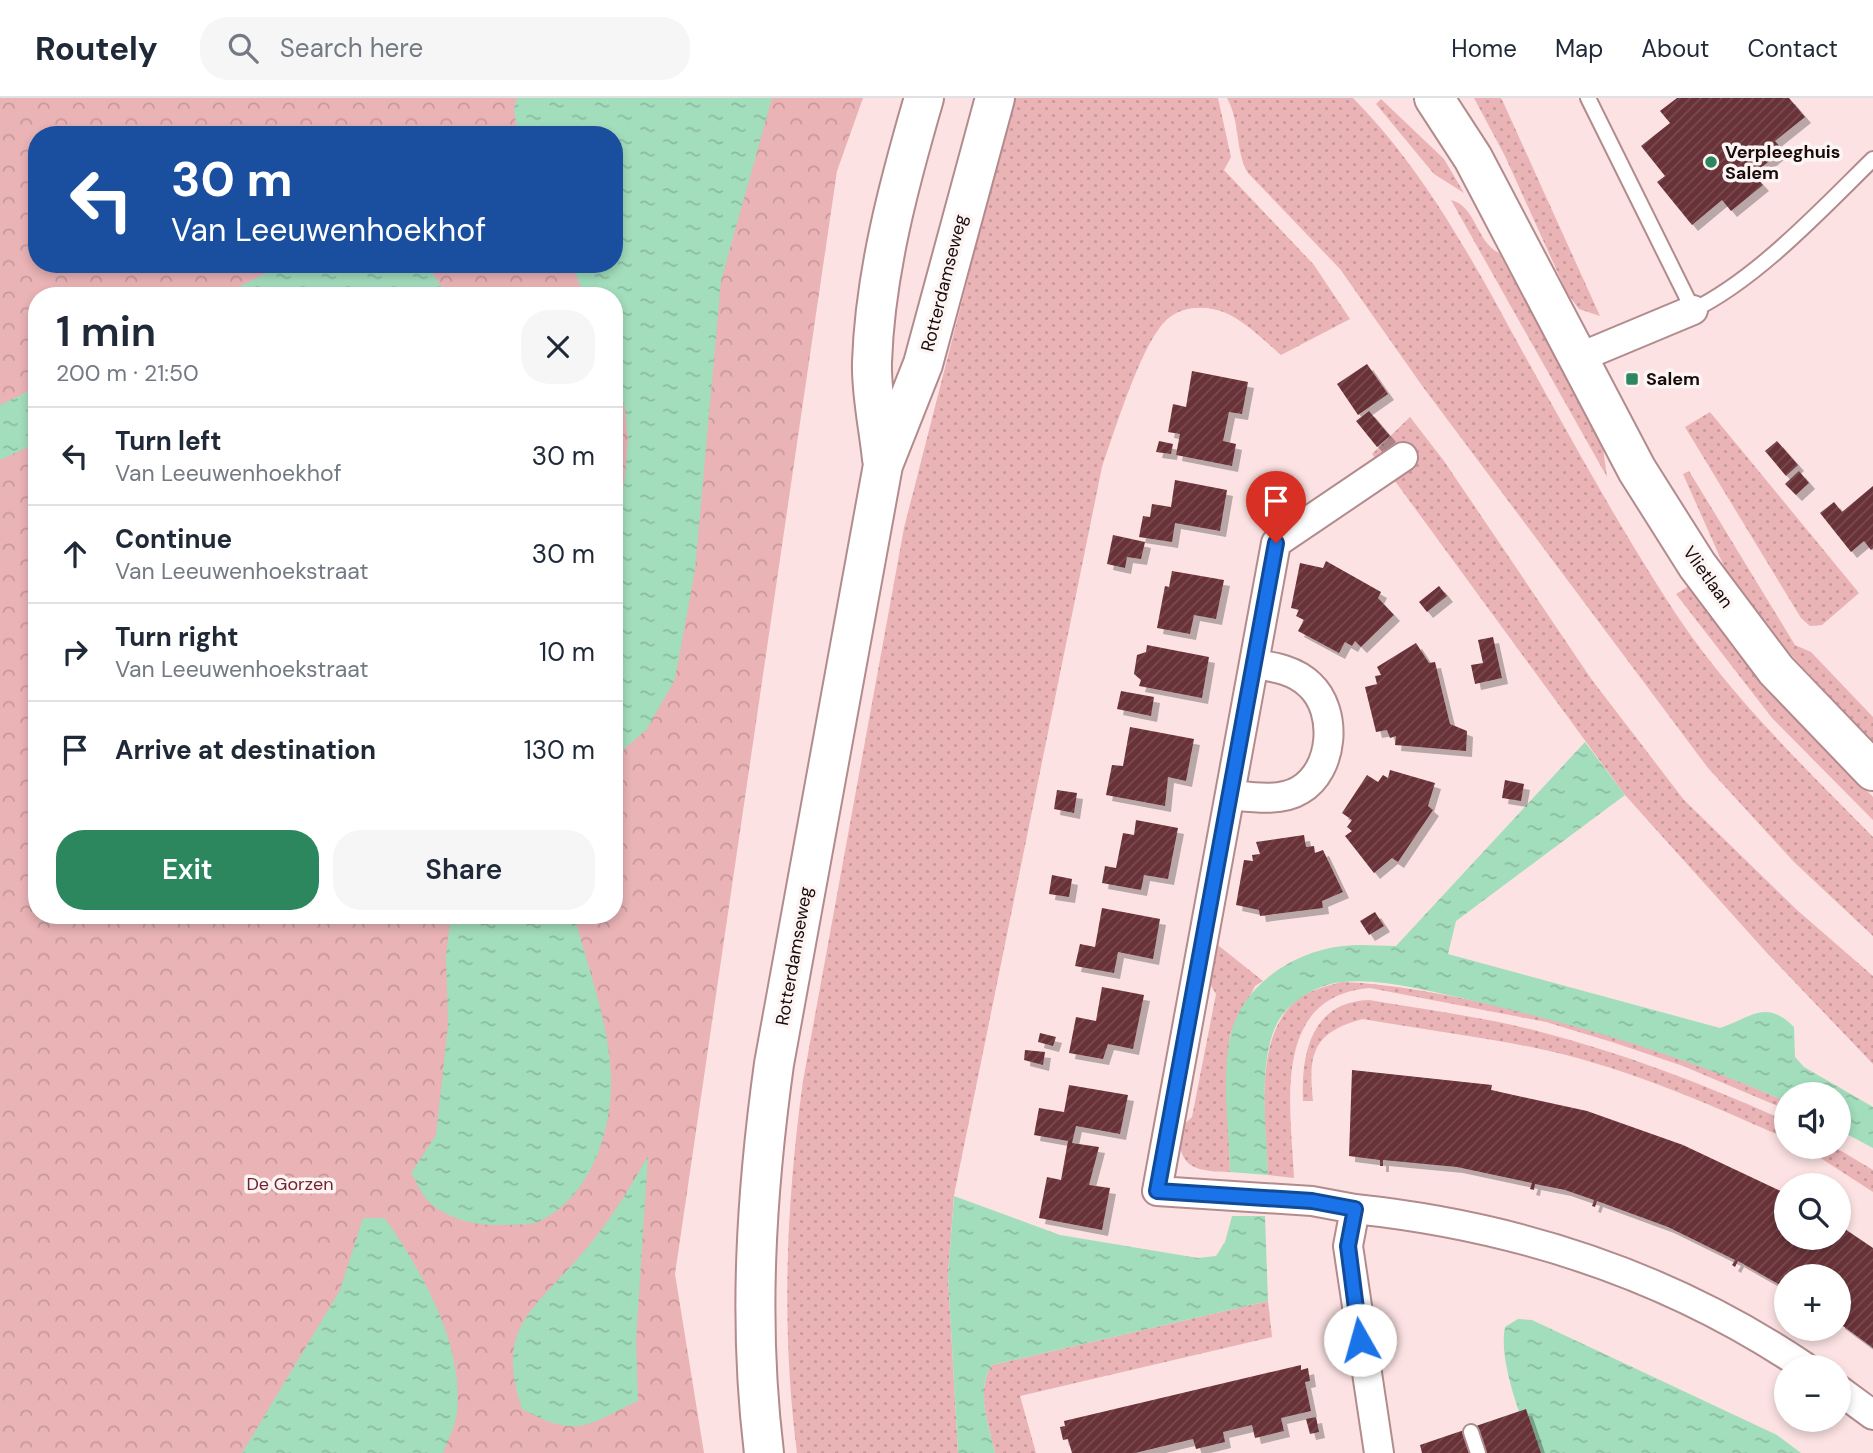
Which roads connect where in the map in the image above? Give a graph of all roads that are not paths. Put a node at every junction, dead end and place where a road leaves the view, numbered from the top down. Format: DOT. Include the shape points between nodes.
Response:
graph roads {
  1 [pos="924,98"];
  2 [pos="995,98"];
  3 [pos="1434,98"];
  4 [pos="1588,98"];
  5 [pos="1873,159"];
  6 [pos="1693,310"];
  7 [pos="1578,358"];
  8 [pos="1403,457"];
  9 [pos="883,464"];
  10 [pos="1255,664"];
  11 [pos="1873,771"];
  12 [pos="1230,795"];
  13 [pos="1355,1209"];
  14 [pos="1787,1355"];
  15 [pos="1851,1399"];
  16 [pos="1873,1415"];
  17 [pos="1471,1432"];
  18 [pos="764,1453"];
  19 [pos="1379,1453"];
  20 [pos="1478,1453"];
  1 -- 9 [label="main road, Rotterdamseweg" via="890,228 876,311 872,365"];
  2 -- 9 [label="main road, Rotterdamseweg" via="923,364"];
  3 -- 7 [label="main road, Vlietlaan" via="1473,158"];
  4 -- 6 [label="lane"];
  5 -- 6 [label="lane" via="1757,266 1720,297"];
  6 -- 7 [label="street"];
  7 -- 11 [label="main road, Vlietlaan" via="1637,470 1697,565 1776,670"];
  8 -- 10 [label="street" via="1276,543"];
  9 -- 18 [label="main road, Rotterdamseweg" via="762,1151 754,1295"];
  10 -- 12 [label="street"];
  10 -- 12 [label="street" via="1285,669 1311,685 1326,710 1330,740 1320,768 1300,790 1264,799"];
  12 -- 13 [label="street" via="1157,1191 1312,1201"];
  13 -- 14 [label="street" via="1496,1230 1576,1254 1669,1289"];
  13 -- 19 [label="street" via="1348,1246"];
  15 -- 16 [label="street"];
  17 -- 20 [label="lane"];
}
